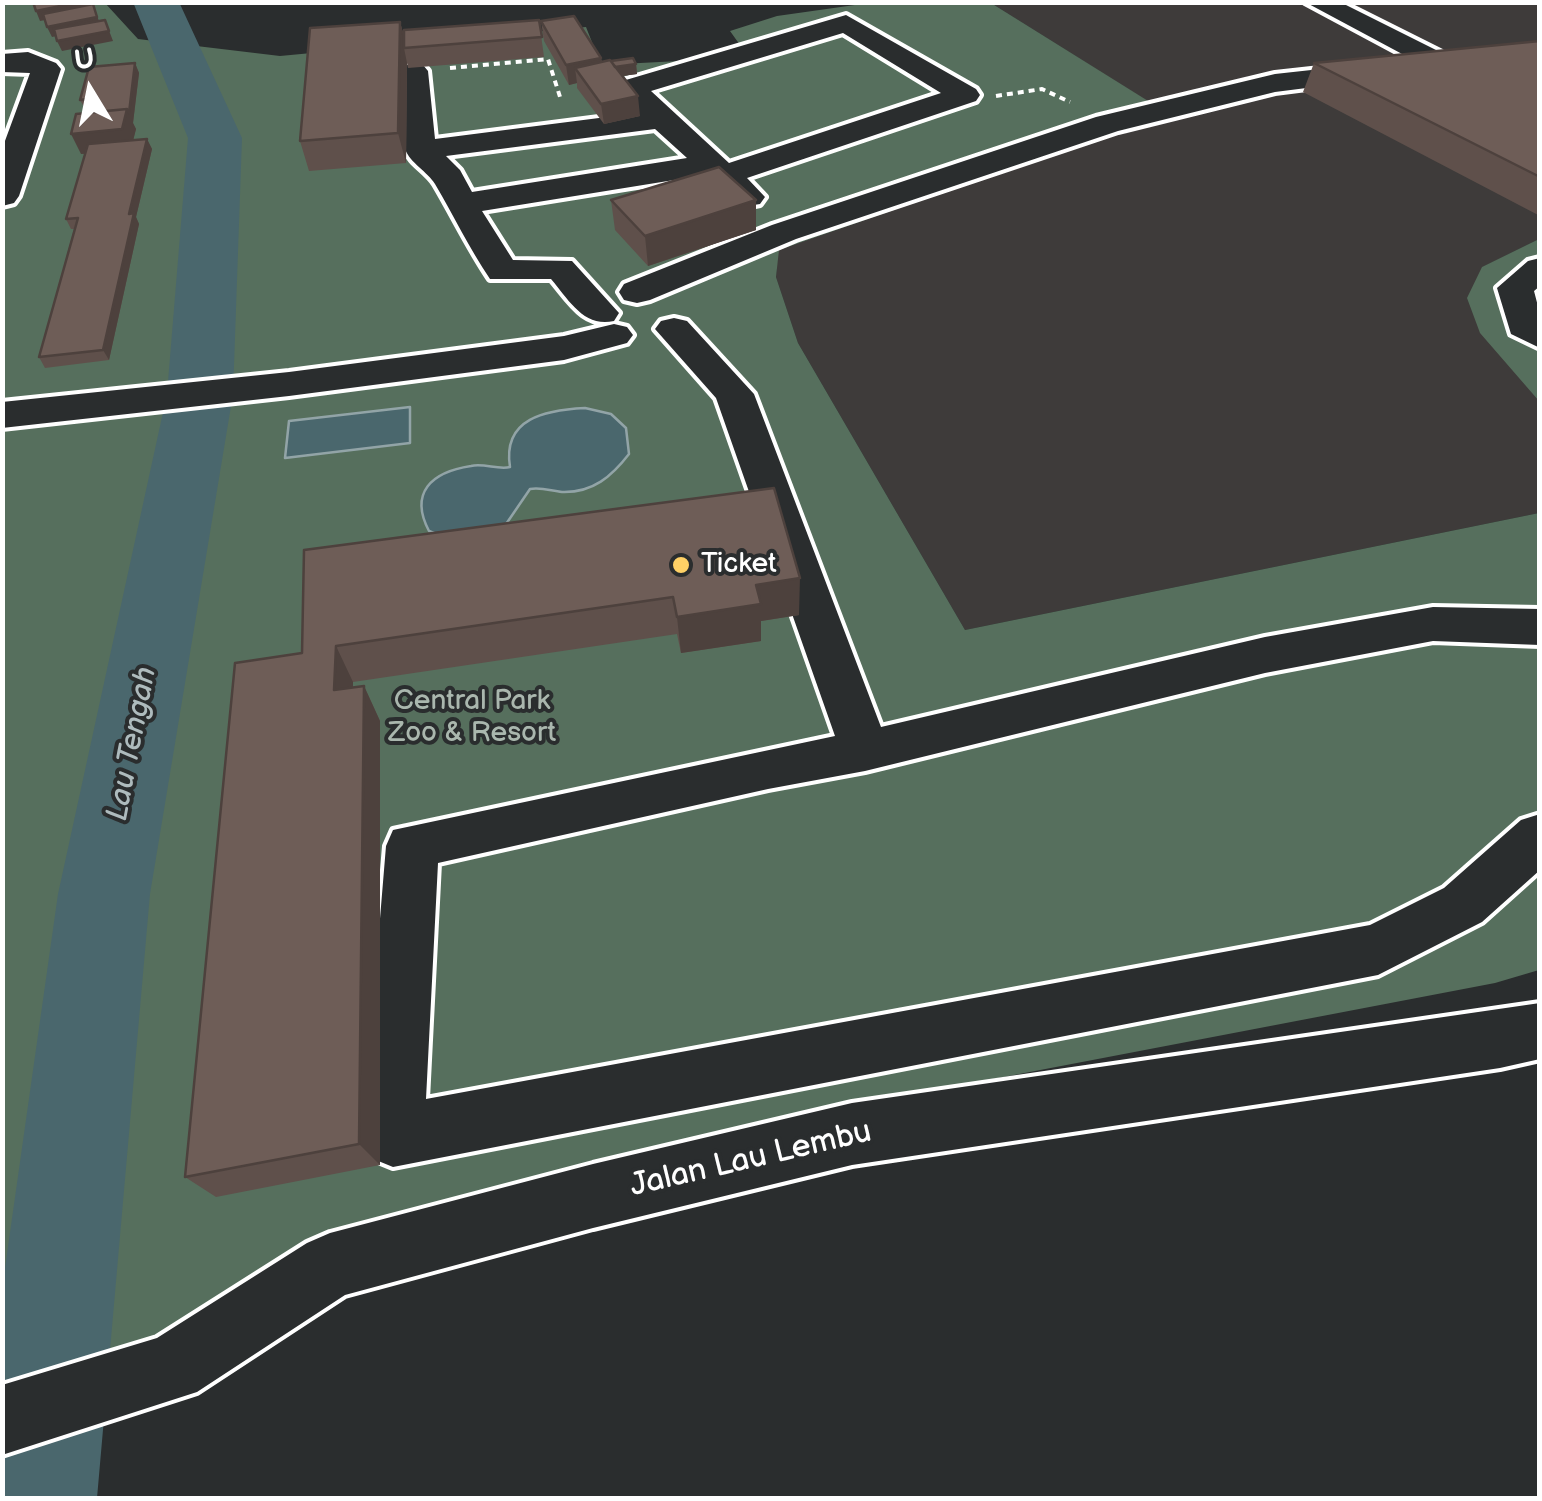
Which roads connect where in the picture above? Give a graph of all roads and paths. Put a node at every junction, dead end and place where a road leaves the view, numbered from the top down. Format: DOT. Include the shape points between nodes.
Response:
graph roads {
  1 [pos="1318,2"];
  2 [pos="1481,60"];
  3 [pos="2,63"];
  4 [pos="1442,64"];
  5 [pos="414,71"];
  6 [pos="982,98"];
  7 [pos="562,103"];
  8 [pos="662,119"];
  9 [pos="1107,124"];
  10 [pos="421,150"];
  11 [pos="719,169"];
  12 [pos="2,196"];
  13 [pos="462,204"];
  14 [pos="784,232"];
  15 [pos="1540,268"];
  16 [pos="638,292"];
  17 [pos="608,324"];
  18 [pos="674,329"];
  19 [pos="1540,336"];
  20 [pos="2,414"];
  21 [pos="1540,627"];
  22 [pos="866,751"];
  23 [pos="1540,836"];
  24 [pos="1540,1031"];
  25 [pos="2,1420"];
  1 -- 4 [label="street"];
  2 -- 4 [label="street"];
  3 -- 12 [label="street" via="28,61 46,69"];
  4 -- 9 [label="street" via="1276,83"];
  5 -- 7 [label="path" via="548,59"];
  5 -- 10 [label="street"];
  6 -- 9 [label="path" via="1042,88"];
  8 -- 10 [label="street"];
  8 -- 11 [label="street"];
  8 -- 11 [label="street" via="630,88 846,23 965,95"];
  9 -- 14 [label="street"];
  10 -- 13 [label="street" via="448,176"];
  11 -- 13 [label="street"];
  11 -- 14 [label="street"];
  13 -- 17 [label="street" via="503,271 560,268"];
  14 -- 16 [label="street"];
  15 -- 19 [label="street" via="1515,288 1524,326"];
  16 -- 17 [label="street" via="614,300"];
  16 -- 18 [label="street" via="676,303 681,311"];
  17 -- 18 [label="street" via="638,340"];
  17 -- 20 [label="street" via="564,348"];
  18 -- 22 [label="street" via="734,394"];
  21 -- 22 [label="street" via="1433,624 1264,655"];
  22 -- 23 [label="street" via="412,846 393,1136 1378,950 1463,905"];
  24 -- 25 [label="street, Jalan Lau Lembu" via="852,1134 593,1196 330,1266 174,1368"];
}
